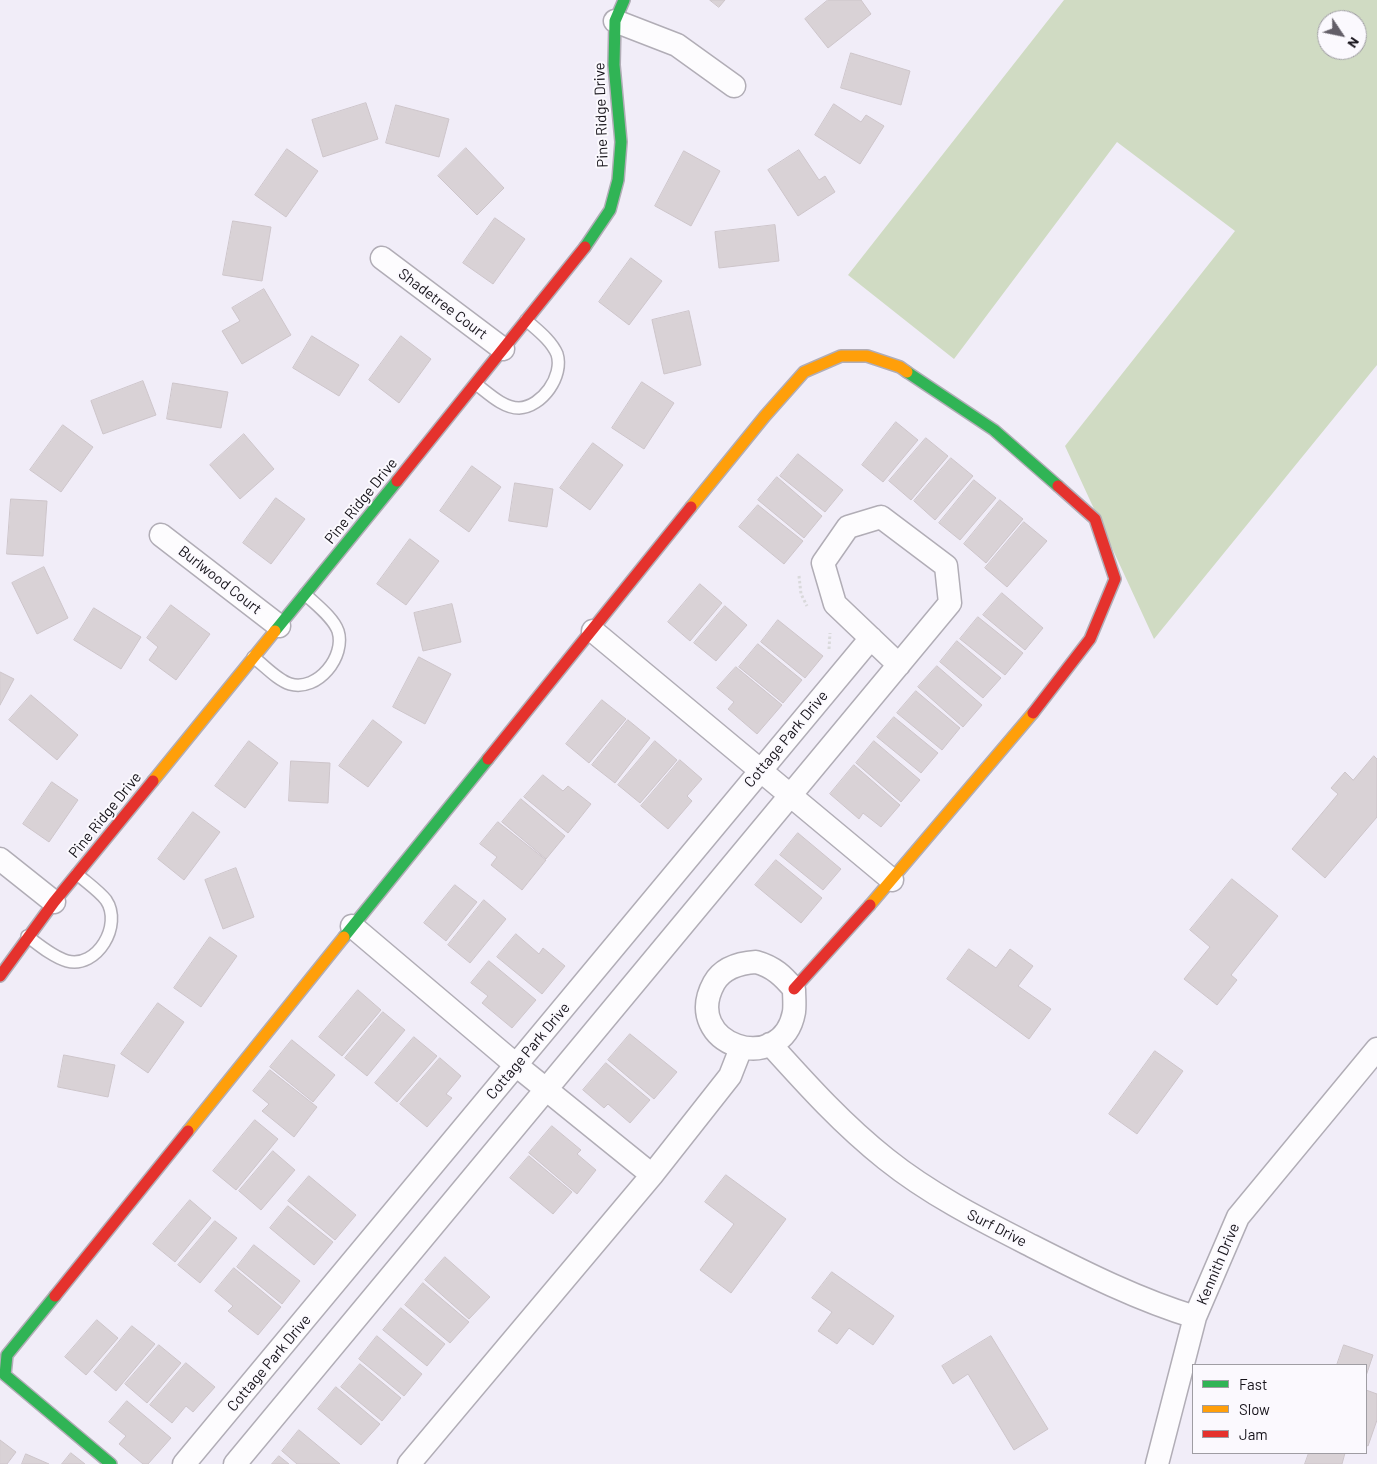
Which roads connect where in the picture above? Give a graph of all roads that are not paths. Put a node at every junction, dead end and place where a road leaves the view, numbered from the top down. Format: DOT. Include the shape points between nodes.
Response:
graph roads {
  1 [pos="624,0"];
  2 [pos="615,20"];
  3 [pos="734,86"];
  4 [pos="382,258"];
  5 [pos="526,320"];
  6 [pos="503,349"];
  7 [pos="476,384"];
  8 [pos="161,535"];
  9 [pos="305,594"];
  10 [pos="279,626"];
  11 [pos="593,631"];
  12 [pos="871,638"];
  13 [pos="253,657"];
  14 [pos="899,665"];
  15 [pos="761,769"];
  16 [pos="792,796"];
  17 [pos="0,859"];
  18 [pos="77,874"];
  19 [pos="892,880"];
  20 [pos="54,902"];
  21 [pos="352,926"];
  22 [pos="27,936"];
  23 [pos="0,976"];
  24 [pos="794,989"];
  25 [pos="770,1044"];
  26 [pos="741,1048"];
  27 [pos="1377,1049"];
  28 [pos="516,1065"];
  29 [pos="548,1090"];
  30 [pos="652,1175"];
  31 [pos="1195,1317"];
  32 [pos="112,1464"];
  33 [pos="184,1464"];
  34 [pos="235,1464"];
  35 [pos="409,1464"];
  36 [pos="1157,1464"];
  1 -- 2 [label="street, Pine Ridge Drive"];
  2 -- 3 [label="street" via="677,45"];
  2 -- 5 [label="street, Pine Ridge Drive" via="614,65 621,142 618,180 610,210"];
  4 -- 6 [label="street, Shadetree Court"];
  5 -- 6 [label="street, Pine Ridge Drive"];
  5 -- 7 [label="lane" via="549,341 557,355 558,370 542,397 520,408 509,406"];
  6 -- 7 [label="street, Pine Ridge Drive"];
  7 -- 9 [label="street, Pine Ridge Drive"];
  8 -- 10 [label="street, Burlwood Court"];
  9 -- 10 [label="street, Pine Ridge Drive"];
  9 -- 13 [label="lane" via="337,628 341,641 329,668 310,683 290,684"];
  10 -- 13 [label="street, Pine Ridge Drive"];
  11 -- 15 [label="street"];
  11 -- 19 [label="street" via="804,372 841,356 867,356 900,368 994,430 1095,520 1115,579 1090,639 1026,722"];
  11 -- 21 [label="street"];
  12 -- 14 [label="street"];
  12 -- 14 [label="street" via="835,604 823,563 848,527 881,517 946,566 950,604"];
  12 -- 15 [label="street, Cottage Park Drive"];
  13 -- 18 [label="street, Pine Ridge Drive"];
  14 -- 16 [label="street"];
  15 -- 16 [label="street"];
  15 -- 28 [label="street, Cottage Park Drive"];
  16 -- 19 [label="street"];
  16 -- 29 [label="street"];
  17 -- 20 [label="street"];
  18 -- 20 [label="street, Pine Ridge Drive"];
  18 -- 22 [label="lane" via="106,900 111,914 111,929 104,944 80,962 68,962"];
  19 -- 24 [label="street"];
  20 -- 22 [label="street, Pine Ridge Drive"];
  21 -- 28 [label="street"];
  21 -- 32 [label="street" via="7,1355 5,1374"];
  22 -- 23 [label="street, Pine Ridge Drive"];
  24 -- 25 [label="street" via="794,1012 789,1025 782,1036"];
  24 -- 26 [label="street" via="770,966 756,962 742,962 717,978 707,1005 710,1020 717,1033"];
  25 -- 26 [label="street" via="756,1049"];
  25 -- 31 [label="street, Surf Drive" via="822,1101 886,1159 954,1207 1158,1306"];
  26 -- 30 [label="street" via="730,1076"];
  27 -- 31 [label="street, Kennith Drive" via="1238,1217"];
  28 -- 29 [label="street"];
  28 -- 33 [label="street, Cottage Park Drive"];
  29 -- 30 [label="street"];
  29 -- 34 [label="street"];
  30 -- 35 [label="street"];
  31 -- 36 [label="street, Kennith Drive"];
}
